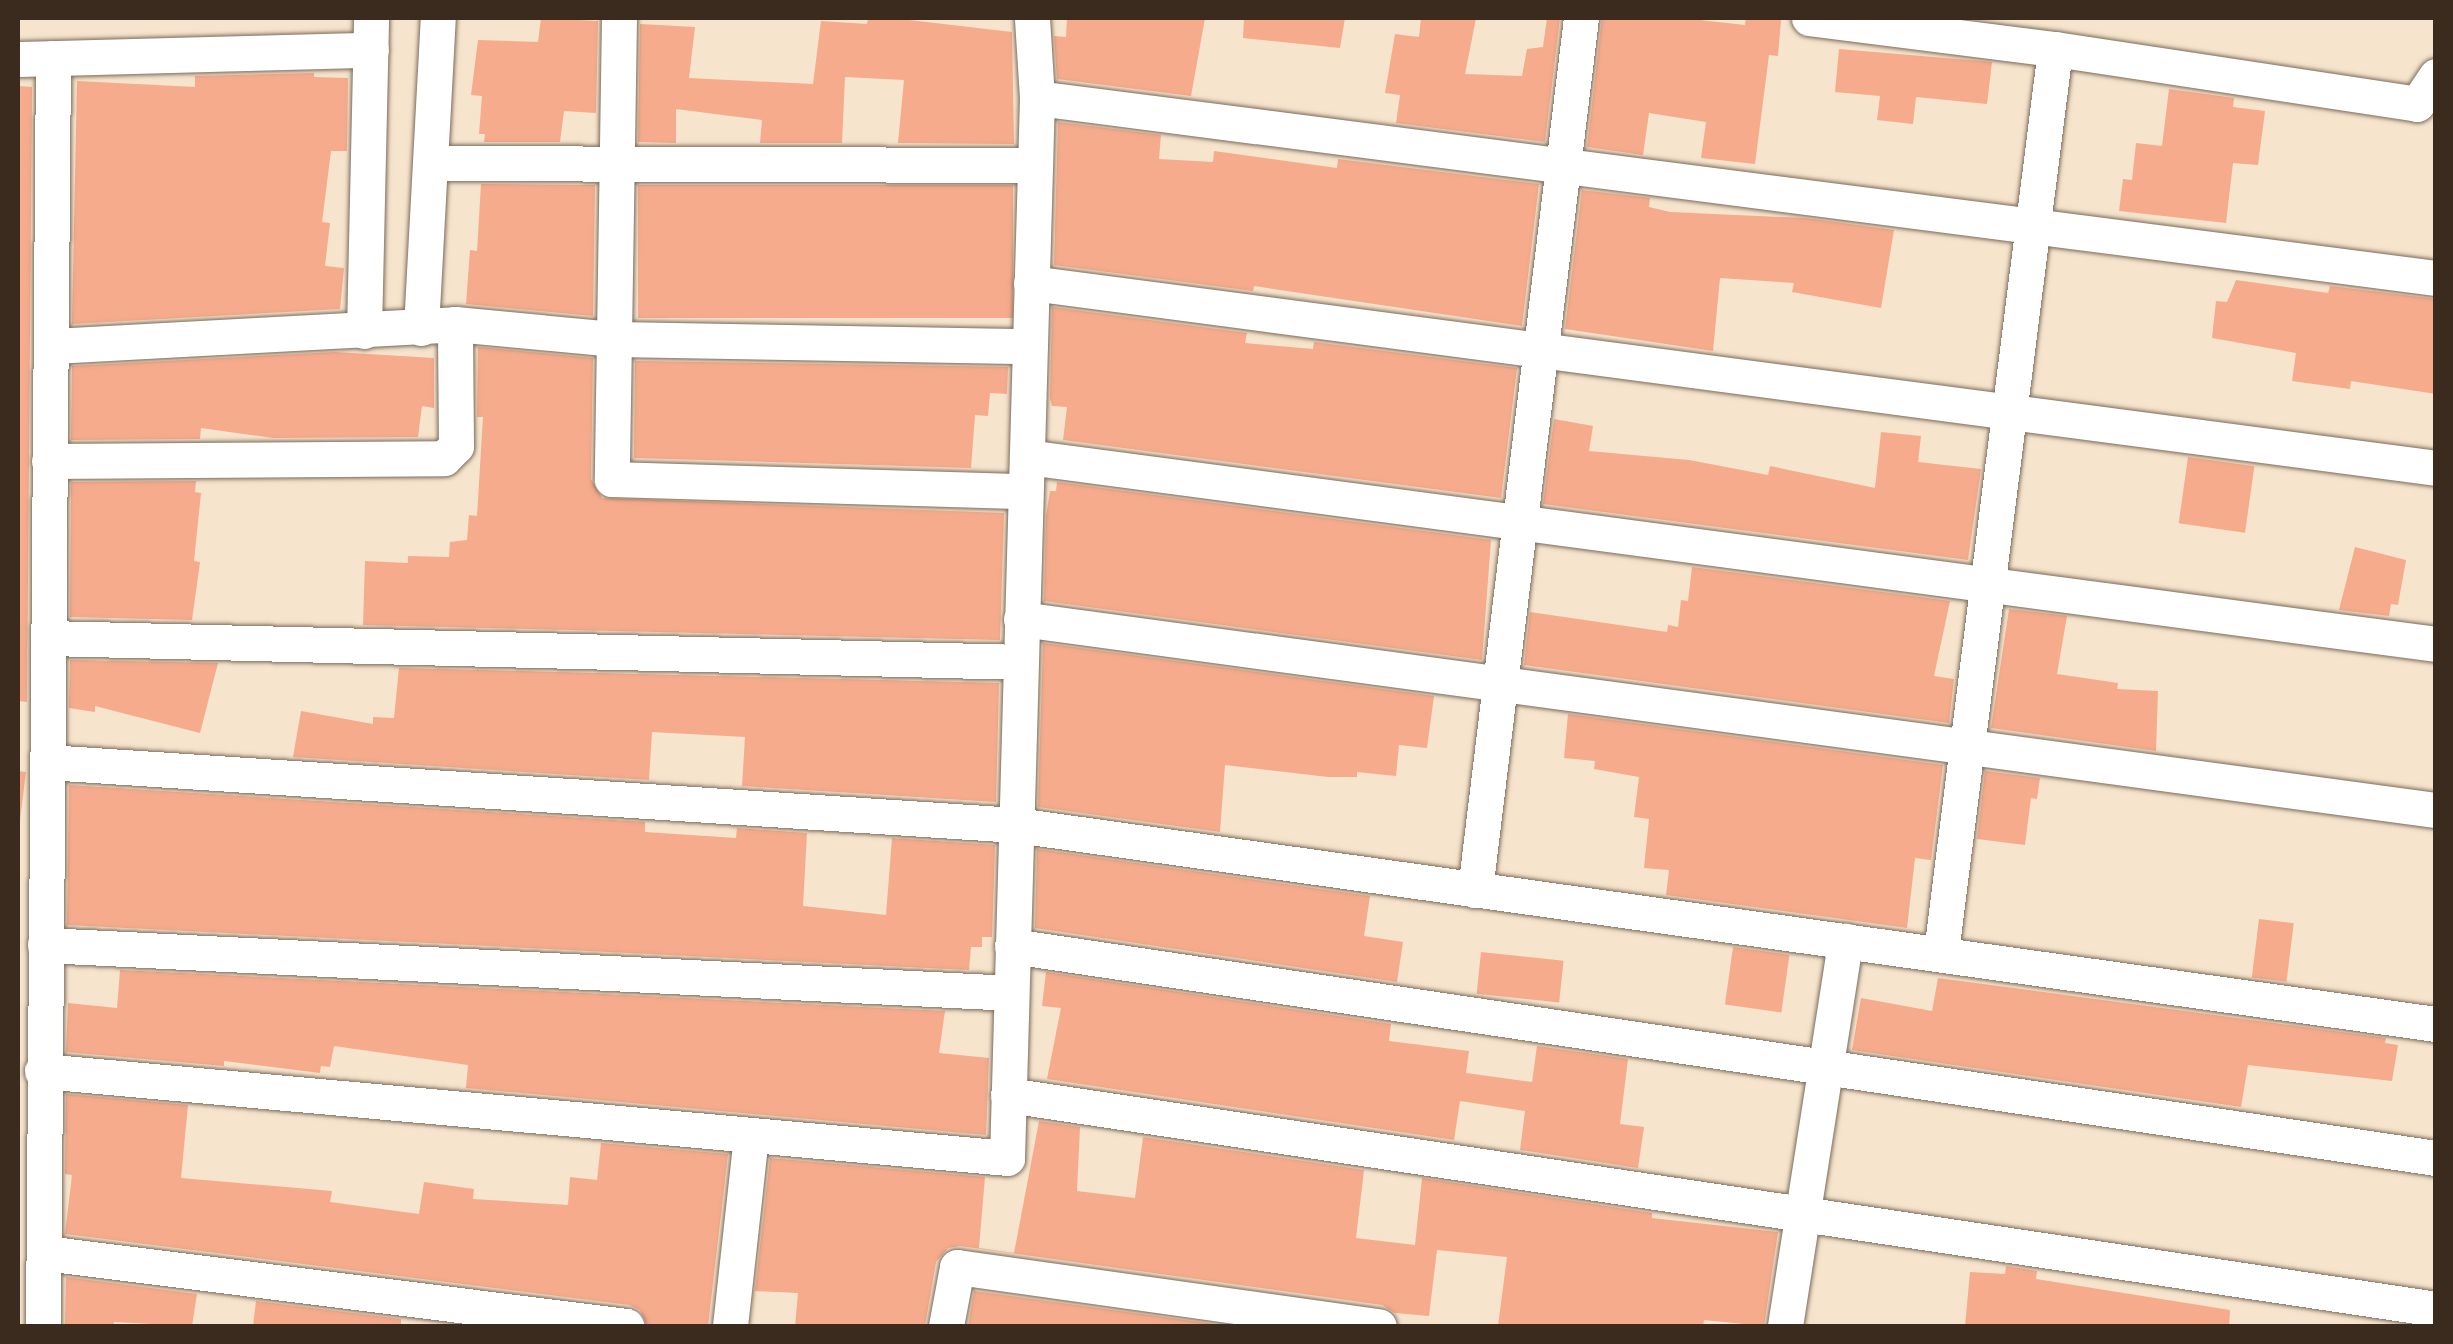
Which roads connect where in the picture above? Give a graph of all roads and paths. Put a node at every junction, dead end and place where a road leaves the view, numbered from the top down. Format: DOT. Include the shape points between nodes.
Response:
graph roads {
  1 [pos="438,18"];
  2 [pos="618,18"];
  3 [pos="1032,18"];
  4 [pos="1581,18"];
  5 [pos="1809,18"];
  6 [pos="371,34"];
  7 [pos="2055,49"];
  8 [pos="18,58"];
  9 [pos="53,58"];
  10 [pos="2436,76"];
  11 [pos="1036,98"];
  12 [pos="430,163"];
  13 [pos="616,164"];
  14 [pos="1034,165"];
  15 [pos="1563,165"];
  16 [pos="2033,226"];
  17 [pos="2436,278"];
  18 [pos="1031,282"];
  19 [pos="438,326"];
  20 [pos="364,331"];
  21 [pos="615,338"];
  22 [pos="53,346"];
  23 [pos="1030,346"];
  24 [pos="1540,350"];
  25 [pos="2009,412"];
  26 [pos="49,461"];
  27 [pos="2436,468"];
  28 [pos="1026,474"];
  29 [pos="1519,522"];
  30 [pos="1988,585"];
  31 [pos="1022,619"];
  32 [pos="48,638"];
  33 [pos="2436,644"];
  34 [pos="1020,662"];
  35 [pos="1500,684"];
  36 [pos="1967,747"];
  37 [pos="46,762"];
  38 [pos="2436,810"];
  39 [pos="1016,826"];
  40 [pos="1475,890"];
  41 [pos="1845,941"];
  42 [pos="45,945"];
  43 [pos="1012,946"];
  44 [pos="1941,952"];
  45 [pos="1011,993"];
  46 [pos="2436,1024"];
  47 [pos="1825,1067"];
  48 [pos="42,1072"];
  49 [pos="1008,1096"];
  50 [pos="751,1137"];
  51 [pos="2436,1158"];
  52 [pos="1802,1214"];
  53 [pos="45,1252"];
  54 [pos="2436,1309"];
  55 [pos="1144,1310"];
  56 [pos="43,1326"];
  57 [pos="626,1326"];
  58 [pos="730,1326"];
  59 [pos="946,1326"];
  60 [pos="1368,1326"];
  61 [pos="1785,1326"];
  1 -- 12 [label="street"];
  2 -- 13 [label="street"];
  3 -- 11 [label="street"];
  4 -- 15 [label="street"];
  5 -- 7 [label="street"];
  6 -- 9 [label="street"];
  6 -- 20 [label="street"];
  7 -- 10 [label="street" via="2416,104"];
  7 -- 16 [label="street"];
  8 -- 9 [label="street"];
  9 -- 22 [label="street"];
  11 -- 14 [label="street"];
  11 -- 15 [label="street"];
  12 -- 13 [label="street"];
  12 -- 19 [label="street"];
  13 -- 14 [label="street"];
  13 -- 21 [label="street"];
  14 -- 18 [label="street"];
  15 -- 16 [label="street"];
  15 -- 24 [label="street"];
  16 -- 17 [label="street"];
  16 -- 25 [label="street"];
  18 -- 23 [label="street"];
  18 -- 24 [label="street"];
  19 -- 20 [label="street"];
  19 -- 21 [label="street"];
  19 -- 26 [label="street" via="456,446 444,458"];
  20 -- 22 [label="street"];
  21 -- 23 [label="street"];
  21 -- 28 [label="street" via="612,479"];
  22 -- 26 [label="street"];
  23 -- 28 [label="street"];
  24 -- 25 [label="street"];
  24 -- 29 [label="street"];
  25 -- 27 [label="street"];
  25 -- 30 [label="street"];
  26 -- 32 [label="street"];
  28 -- 29 [label="street"];
  28 -- 31 [label="street"];
  29 -- 30 [label="street"];
  29 -- 35 [label="street"];
  30 -- 33 [label="street"];
  30 -- 36 [label="street"];
  31 -- 34 [label="street"];
  31 -- 35 [label="street"];
  32 -- 34 [label="street"];
  32 -- 37 [label="street"];
  34 -- 39 [label="street"];
  35 -- 36 [label="street"];
  35 -- 40 [label="street"];
  36 -- 38 [label="street"];
  36 -- 44 [label="street"];
  37 -- 39 [label="street"];
  37 -- 42 [label="street"];
  39 -- 40 [label="street"];
  39 -- 43 [label="street"];
  40 -- 41 [label="street"];
  41 -- 44 [label="street"];
  41 -- 47 [label="street"];
  42 -- 45 [label="street"];
  42 -- 48 [label="street"];
  43 -- 45 [label="street"];
  43 -- 47 [label="street"];
  44 -- 46 [label="street"];
  45 -- 49 [label="street"];
  47 -- 51 [label="street"];
  47 -- 52 [label="street"];
  48 -- 50 [label="street"];
  48 -- 53 [label="street"];
  49 -- 50 [label="street" via="1006,1158"];
  49 -- 52 [label="street"];
  50 -- 58 [label="street"];
  52 -- 54 [label="street"];
  52 -- 61 [label="street"];
  53 -- 56 [label="street"];
  53 -- 57 [label="street"];
  55 -- 59 [label="street" via="957,1268"];
  55 -- 60 [label="street"];
}
